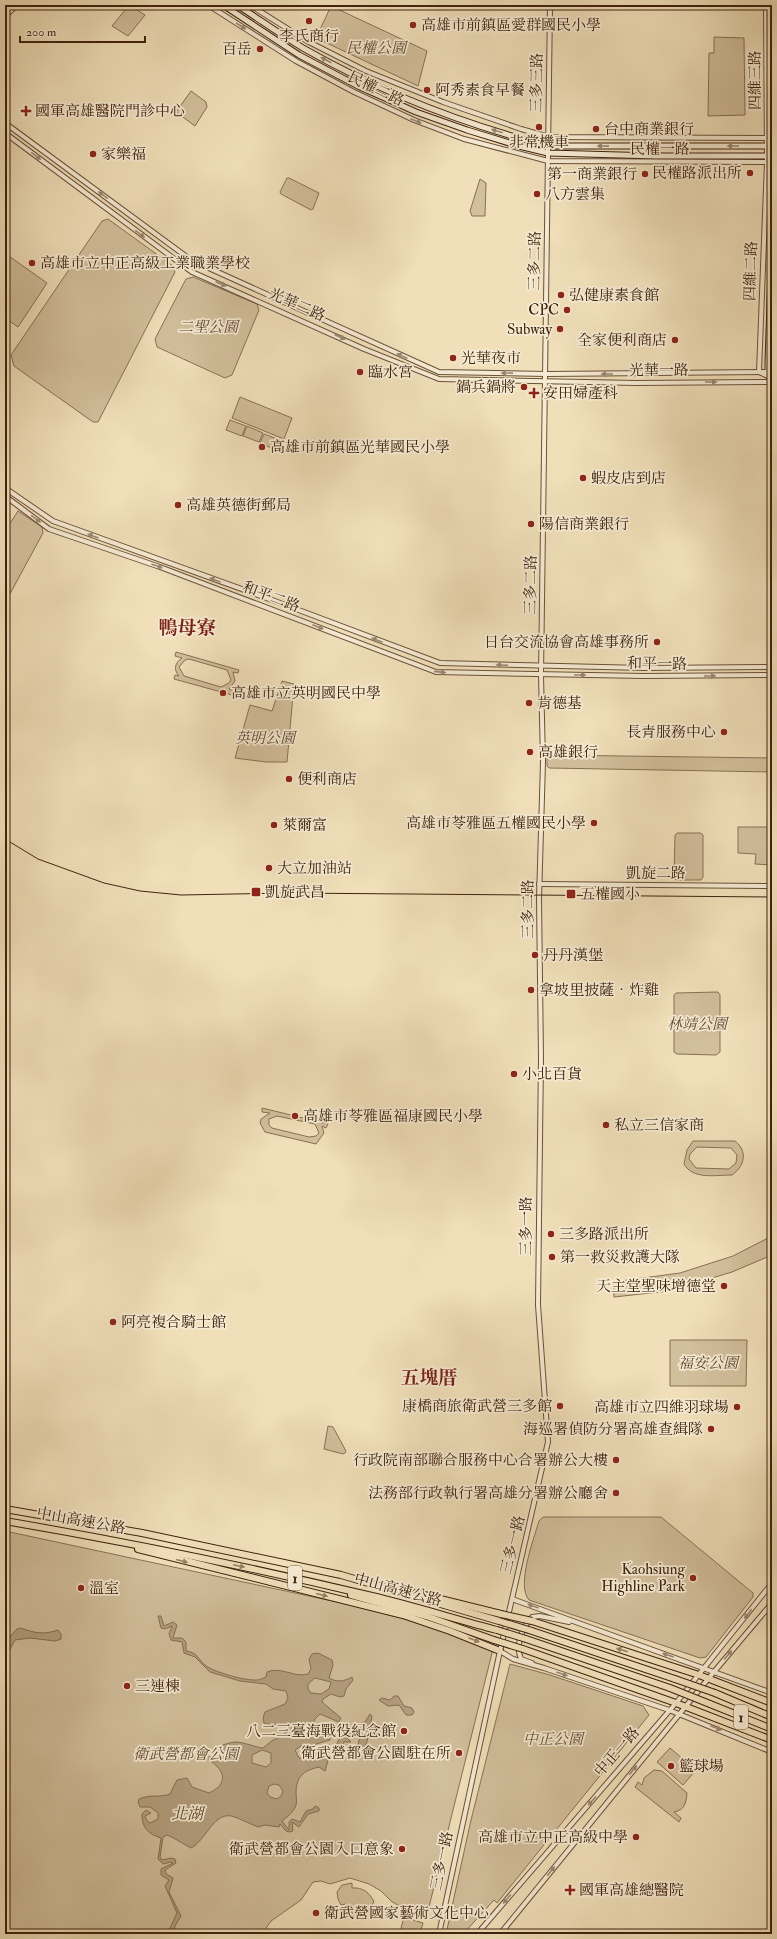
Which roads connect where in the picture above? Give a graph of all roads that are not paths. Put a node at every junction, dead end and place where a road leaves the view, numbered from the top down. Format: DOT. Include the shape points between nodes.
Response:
graph roads {
  1 [pos="16,5"];
  2 [pos="208,5"];
  3 [pos="223,5"];
  4 [pos="237,5"];
  5 [pos="250,5"];
  6 [pos="550,5"];
  7 [pos="766,5"];
  8 [pos="5,16"];
  9 [pos="5,123"];
  10 [pos="5,133"];
  11 [pos="548,137"];
  12 [pos="767,138"];
  13 [pos="772,138"];
  14 [pos="548,146"];
  15 [pos="769,146"];
  16 [pos="548,153"];
  17 [pos="768,158"];
  18 [pos="548,161"];
  19 [pos="772,162"];
  20 [pos="70,171"];
  21 [pos="66,178"];
  22 [pos="772,241"];
  23 [pos="759,372"];
  24 [pos="771,373"];
  25 [pos="546,374"];
  26 [pos="772,378"];
  27 [pos="546,381"];
  28 [pos="772,382"];
  29 [pos="5,488"];
  30 [pos="5,496"];
  31 [pos="541,666"];
  32 [pos="772,667"];
  33 [pos="541,675"];
  34 [pos="772,675"];
  35 [pos="539,884"];
  36 [pos="772,886"];
  37 [pos="541,1058"];
  38 [pos="7,1509"];
  39 [pos="5,1521"];
  40 [pos="90,1536"];
  41 [pos="264,1571"];
  42 [pos="341,1575"];
  43 [pos="772,1583"];
  44 [pos="512,1598"];
  45 [pos="772,1603"];
  46 [pos="600,1631"];
  47 [pos="500,1651"];
  48 [pos="705,1667"];
  49 [pos="544,1668"];
  50 [pos="714,1671"];
  51 [pos="699,1675"];
  52 [pos="708,1679"];
  53 [pos="772,1693"];
  54 [pos="676,1703"];
  55 [pos="772,1703"];
  56 [pos="685,1707"];
  57 [pos="669,1710"];
  58 [pos="679,1714"];
  59 [pos="772,1717"];
  60 [pos="772,1729"];
  61 [pos="772,1740"];
  62 [pos="772,1752"];
  63 [pos="438,1934"];
  64 [pos="477,1934"];
  65 [pos="500,1934"];
  1 -- 8 [label="street"];
  2 -- 18 [label="street, 民權二路, one-way" via="296,61 414,120 464,139"];
  3 -- 16 [label="main road, 民權二路" via="299,55 358,86 416,112 466,130"];
  14 -- 4 [label="main road, 民權二路, one-way" via="414,102 303,48"];
  5 -- 11 [label="street, 民權二路" via="307,42 366,71 443,102"];
  6 -- 11 [label="street, 三多三路"];
  7 -- 12 [label="street, 四維三路"];
  9 -- 20 [label="street, 光華二路"];
  10 -- 21 [label="street, 光華二路, one-way"];
  11 -- 12 [label="street, 民權一路"];
  11 -- 14 [label="street, 三多二路"];
  12 -- 13 [label="street, 民權一路"];
  12 -- 15 [label="street, 四維三路"];
  15 -- 14 [label="main road, 民權一路, one-way"];
  14 -- 16 [label="street, 三多二路"];
  15 -- 17 [label="street, 四維三路"];
  16 -- 17 [label="main road, 民權一路"];
  16 -- 18 [label="street, 三多二路"];
  17 -- 18 [label="street, 民權一路"];
  17 -- 19 [label="street, 民權一路"];
  17 -- 23 [label="street, 四維二路"];
  18 -- 25 [label="street, 三多二路"];
  20 -- 21 [label="street"];
  25 -- 20 [label="street, 光華二路, one-way" via="435,371 190,260"];
  21 -- 27 [label="street, 光華二路, one-way" via="192,272 364,348 439,379"];
  22 -- 24 [label="main road, 四維二路"];
  23 -- 24 [label="street, 光華一路"];
  23 -- 25 [label="street, 光華一路, one-way"];
  23 -- 26 [label="street"];
  25 -- 27 [label="street, 三多二路"];
  27 -- 28 [label="street, 光華一路, one-way"];
  27 -- 31 [label="street, 三多二路"];
  31 -- 29 [label="street, 和平二路, one-way" via="440,663 53,521"];
  30 -- 33 [label="street, 和平二路, one-way" via="49,528 160,567 436,672"];
  31 -- 32 [label="street, 和平一路"];
  31 -- 33 [label="street, 三多二路"];
  33 -- 34 [label="street, 和平一路, one-way"];
  33 -- 35 [label="street, 三多二路" via="543,766"];
  35 -- 36 [label="street, 凱旋二路"];
  35 -- 37 [label="street, 三多二路"];
  37 -- 44 [label="street, 三多一路" via="538,1305 548,1442"];
  38 -- 42 [label="highway, 中山高速公路 / 1" via="142,1533"];
  39 -- 40 [label="highway, 中山高速公路 / 1"];
  40 -- 41 [label="highway, 中山高速公路 / 1, one-way"];
  40 -- 47 [label="highway, one-way" via="403,1615"];
  41 -- 54 [label="highway, bridge" via="426,1616"];
  41 -- 60 [label="highway, 中山高速公路 / 1, bridge" via="373,1597 526,1639 670,1688"];
  51 -- 42 [label="highway, one-way, bridge" via="532,1622"];
  42 -- 59 [label="highway, 中山高速公路 / 1, bridge" via="529,1630 715,1693"];
  43 -- 48 [label="street, 中正一路, one-way"];
  46 -- 44 [label="street, one-way"];
  44 -- 47 [label="street, 三多一路"];
  50 -- 45 [label="street, 中正一路, one-way"];
  48 -- 46 [label="street, one-way"];
  46 -- 49 [label="street" via="540,1616 532,1617 525,1624 518,1651 521,1659"];
  47 -- 49 [label="street" via="513,1659"];
  47 -- 63 [label="street, 三多一路"];
  48 -- 50 [label="street"];
  48 -- 51 [label="street, 中正一路"];
  49 -- 57 [label="street, one-way"];
  50 -- 52 [label="street, 中正一路"];
  50 -- 53 [label="street"];
  51 -- 52 [label="highway"];
  51 -- 54 [label="street, 中正一路"];
  52 -- 55 [label="highway"];
  52 -- 56 [label="street, 中正一路"];
  54 -- 56 [label="highway"];
  54 -- 57 [label="street, 中正一路"];
  56 -- 58 [label="street, 中正一路"];
  56 -- 61 [label="highway"];
  57 -- 58 [label="street"];
  57 -- 64 [label="street, 中正一路, one-way"];
  58 -- 62 [label="street, one-way"];
  65 -- 58 [label="street, 中正一路, one-way"];
}
